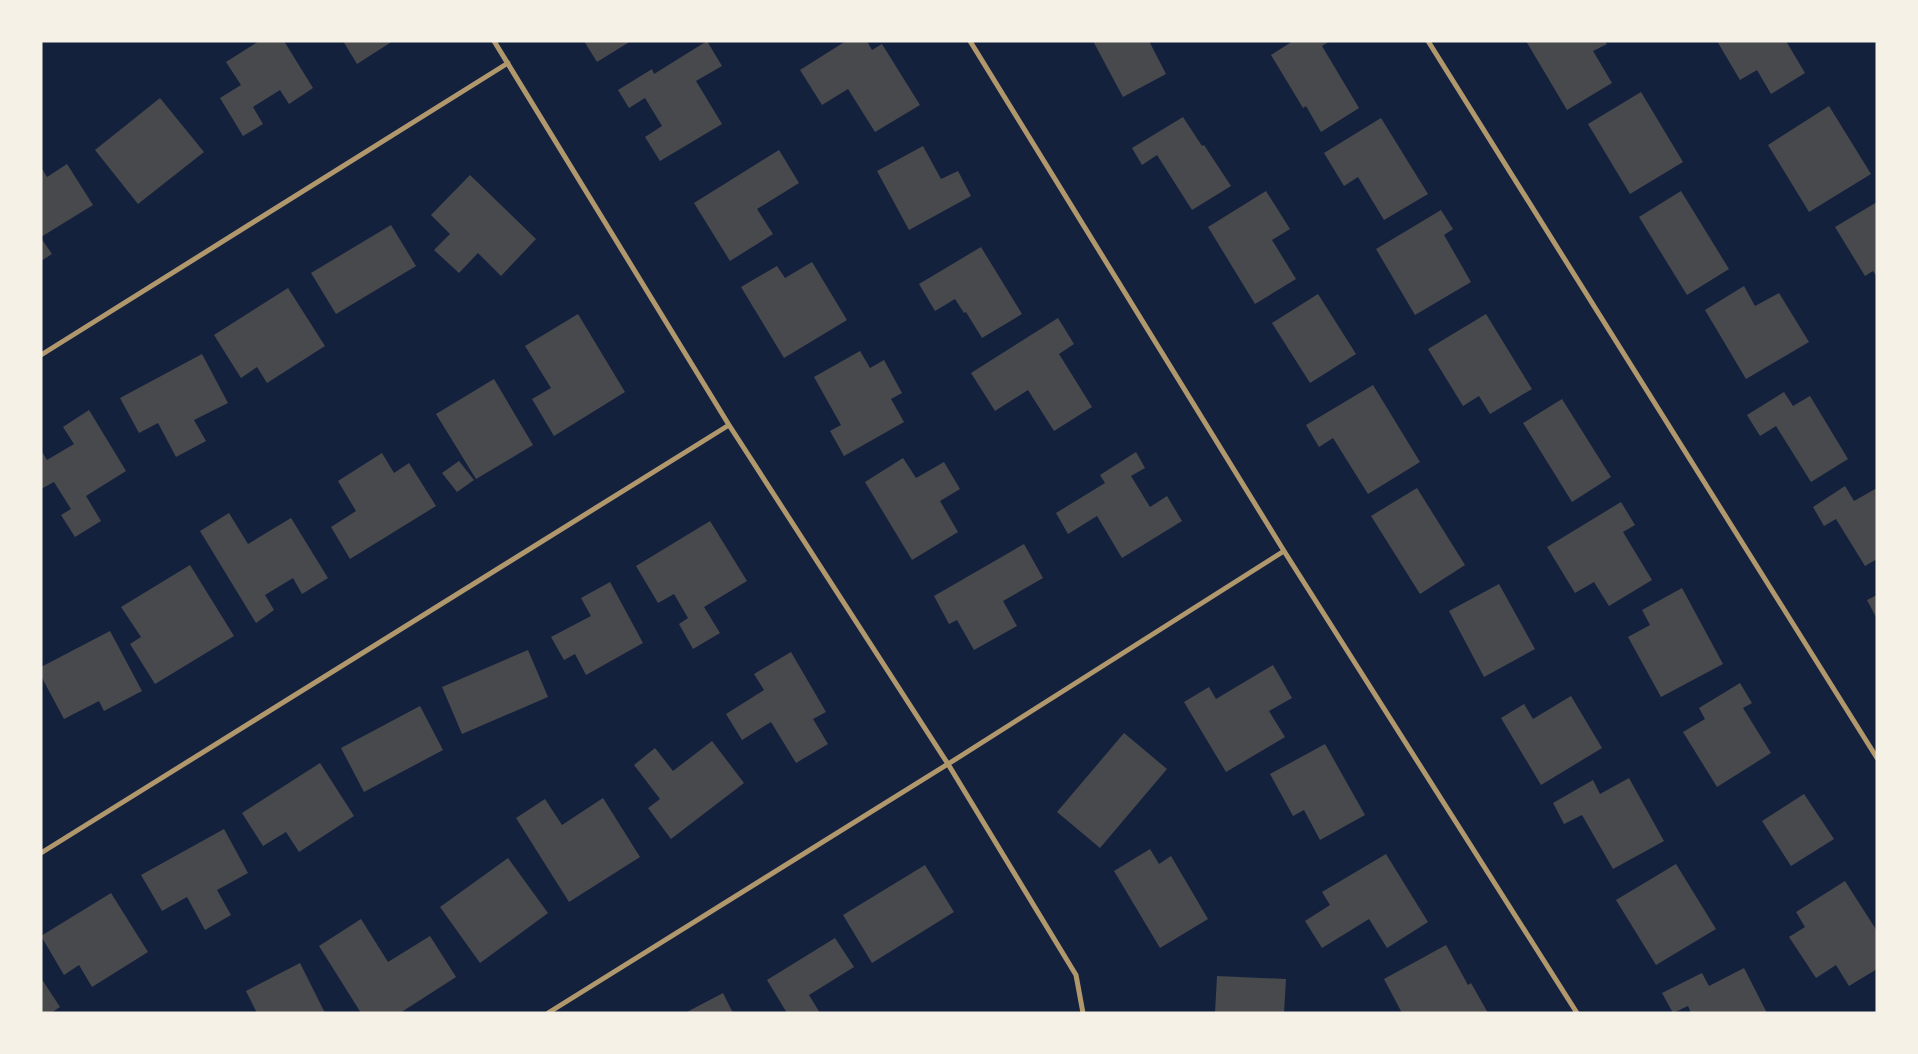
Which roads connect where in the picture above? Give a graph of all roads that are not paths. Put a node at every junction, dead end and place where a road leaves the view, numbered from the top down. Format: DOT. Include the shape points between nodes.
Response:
graph roads {
  1 [pos="494,41"];
  2 [pos="970,41"];
  3 [pos="1428,41"];
  4 [pos="508,63"];
  5 [pos="41,355"];
  6 [pos="729,424"];
  7 [pos="1284,551"];
  8 [pos="1877,758"];
  9 [pos="948,764"];
  10 [pos="41,853"];
  11 [pos="548,1013"];
  12 [pos="1083,1013"];
  13 [pos="1576,1013"];
  1 -- 4 [label="street"];
  2 -- 7 [label="street"];
  3 -- 8 [label="street"];
  4 -- 5 [label="street"];
  4 -- 6 [label="street"];
  6 -- 9 [label="street"];
  6 -- 10 [label="street"];
  7 -- 9 [label="street"];
  7 -- 13 [label="street"];
  9 -- 11 [label="street"];
  9 -- 12 [label="street" via="1076,975"];
}
